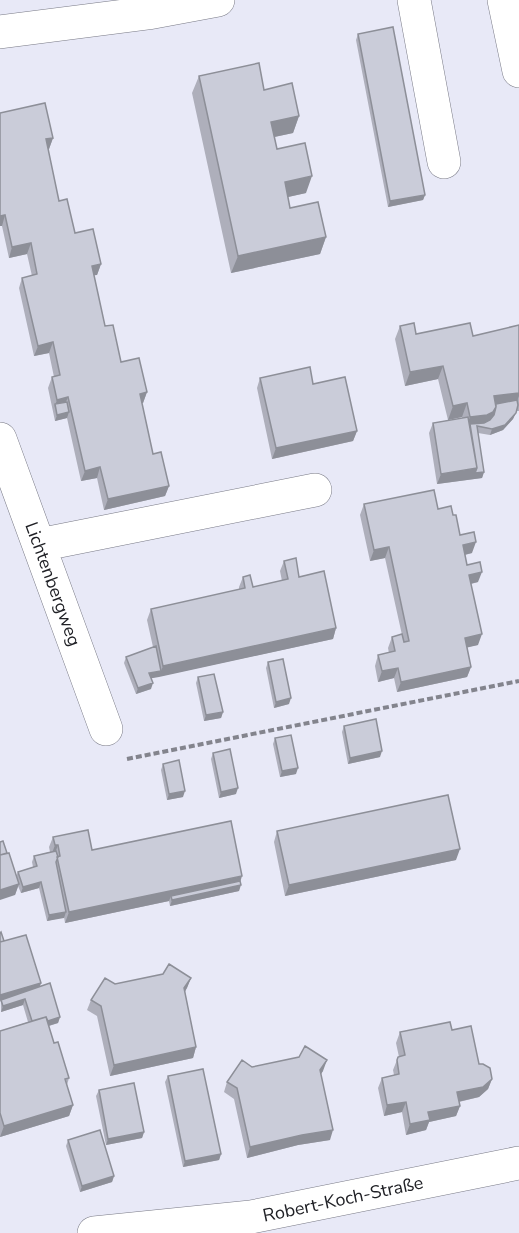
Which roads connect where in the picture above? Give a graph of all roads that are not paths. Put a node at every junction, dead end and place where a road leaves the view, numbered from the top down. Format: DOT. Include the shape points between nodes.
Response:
graph roads {
  1 [pos="218,0"];
  2 [pos="414,0"];
  3 [pos="504,0"];
  4 [pos="0,32"];
  5 [pos="519,71"];
  6 [pos="444,162"];
  7 [pos="0,439"];
  8 [pos="315,490"];
  9 [pos="39,545"];
  10 [pos="106,729"];
  11 [pos="519,1163"];
  12 [pos="94,1233"];
  1 -- 4 [label="street"];
  2 -- 6 [label="street"];
  3 -- 5 [label="street"];
  7 -- 9 [label="street, Lichtenbergweg"];
  8 -- 9 [label="street"];
  9 -- 10 [label="street, Lichtenbergweg"];
  11 -- 12 [label="street, Robert-Koch-Straße" via="251,1217"];
}
